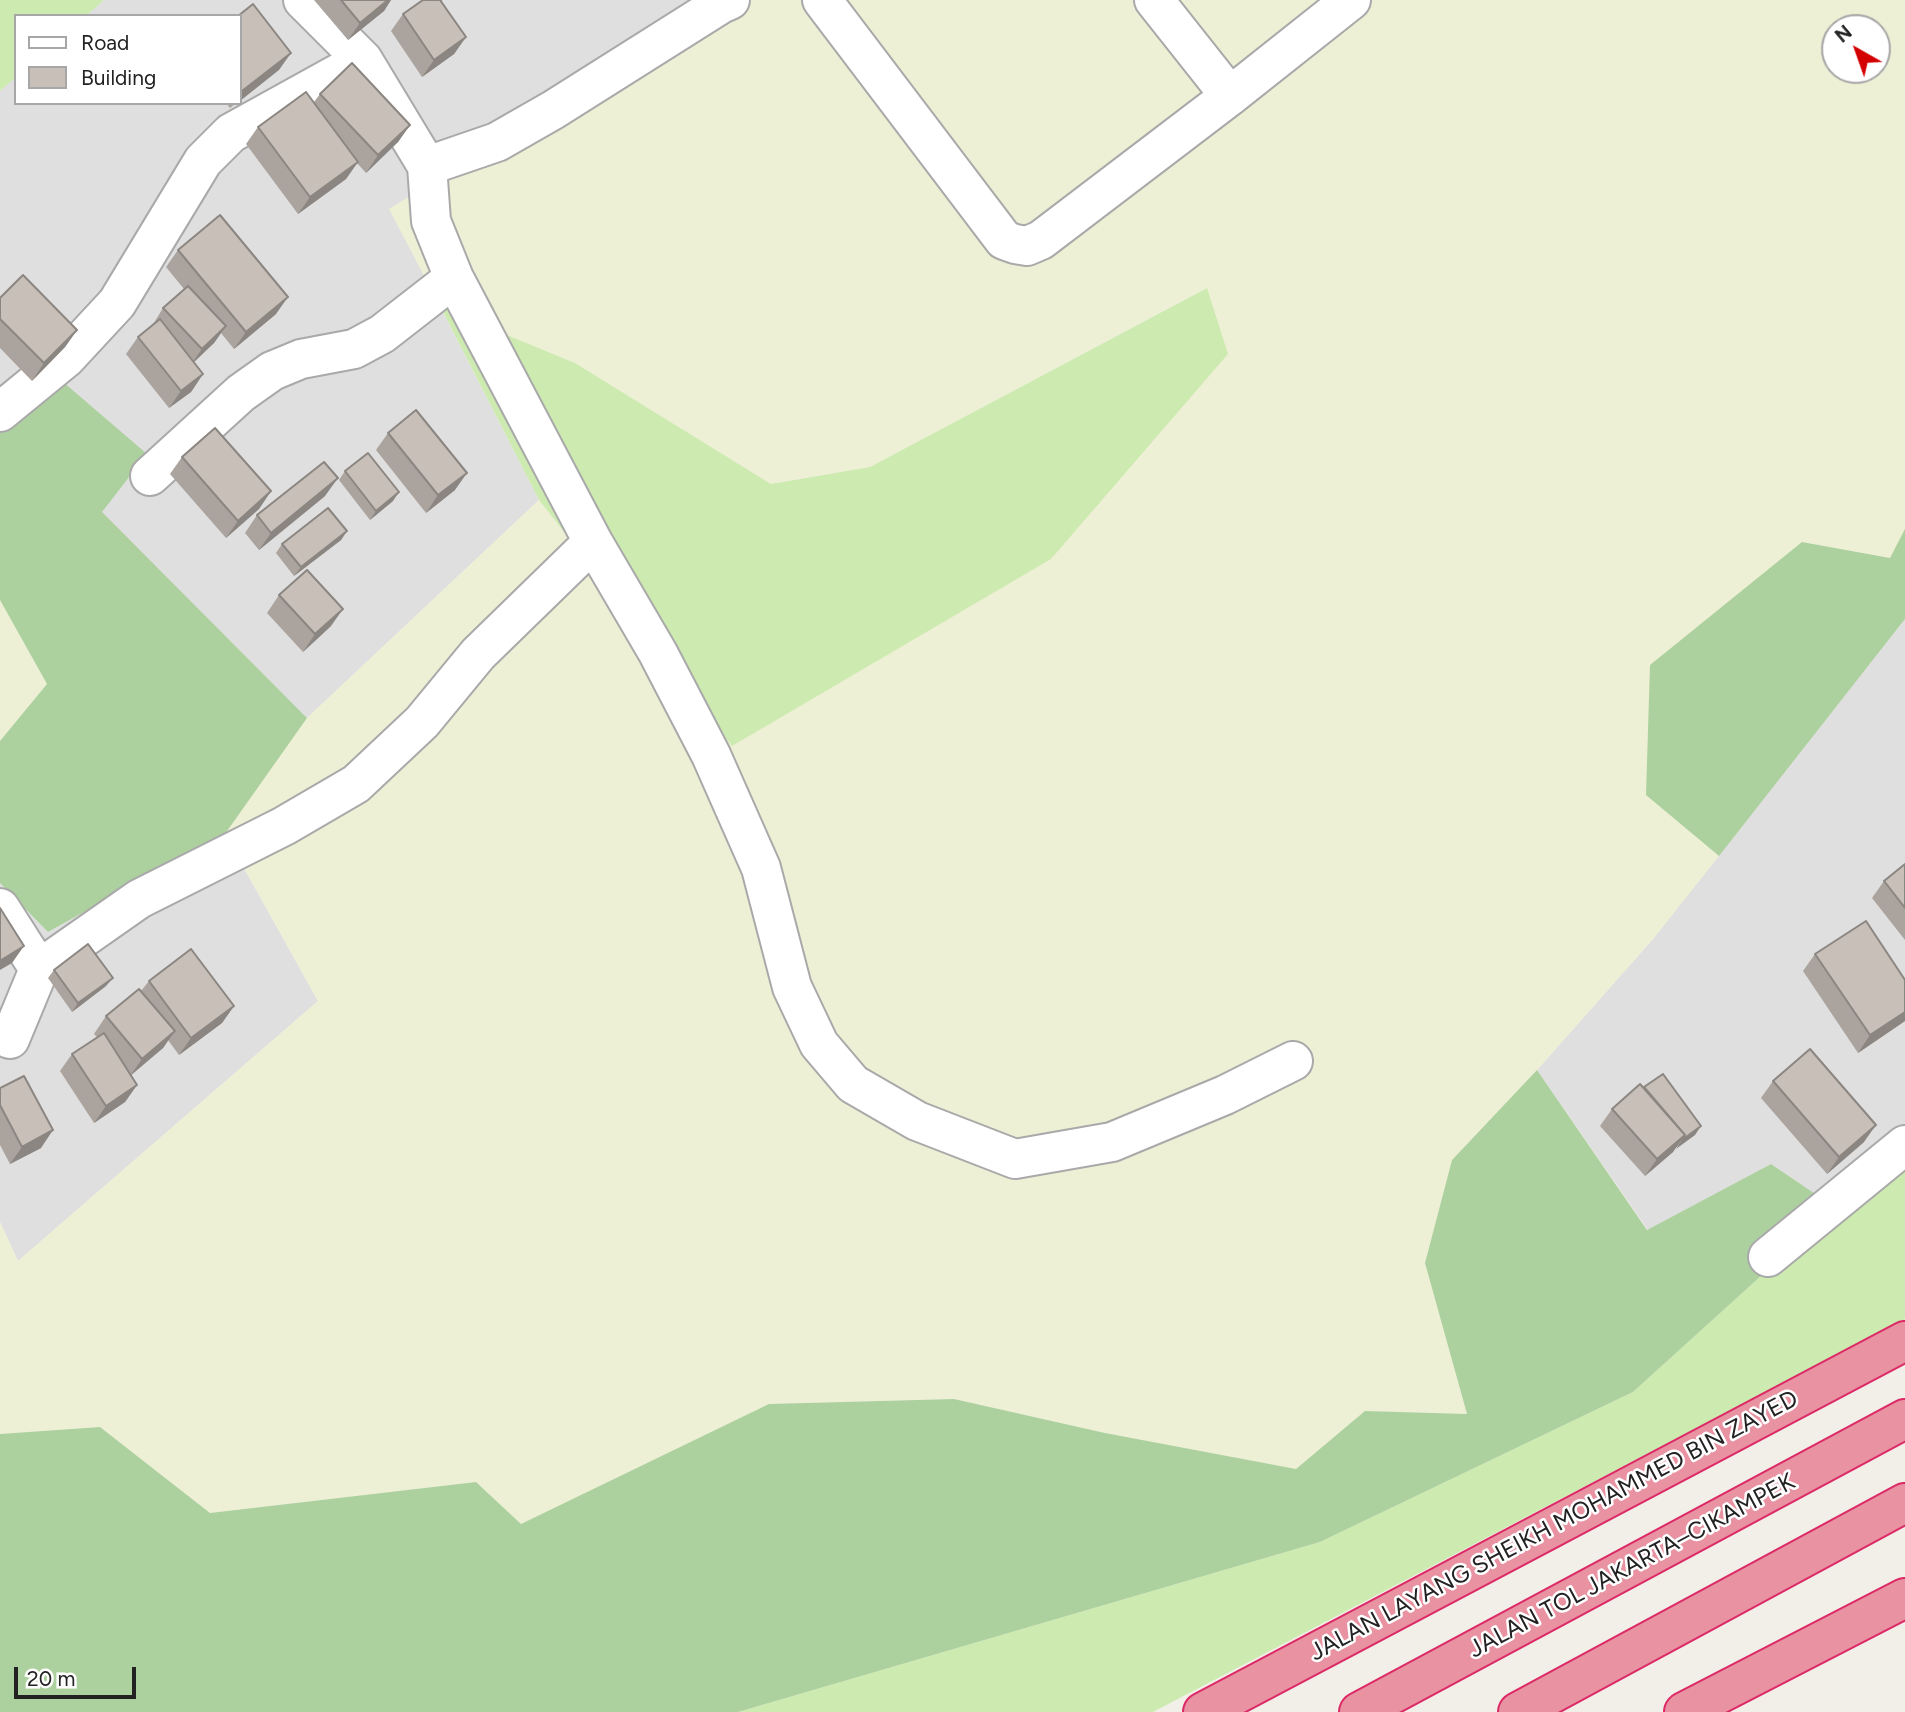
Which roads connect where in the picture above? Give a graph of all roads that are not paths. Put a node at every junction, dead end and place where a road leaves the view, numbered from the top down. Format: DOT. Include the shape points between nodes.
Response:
graph roads {
  1 [pos="303,0"];
  2 [pos="822,0"];
  3 [pos="1154,0"];
  4 [pos="1351,0"];
  5 [pos="723,1"];
  6 [pos="363,60"];
  7 [pos="1230,96"];
  8 [pos="427,166"];
  9 [pos="454,278"];
  10 [pos="0,412"];
  11 [pos="150,476"];
  12 [pos="593,542"];
  13 [pos="0,908"];
  14 [pos="39,968"];
  15 [pos="9,1039"];
  16 [pos="1293,1061"];
  17 [pos="1905,1145"];
  18 [pos="1768,1257"];
  19 [pos="1905,1341"];
  20 [pos="1905,1419"];
  21 [pos="1905,1503"];
  22 [pos="1905,1598"];
  23 [pos="1203,1712"];
  24 [pos="1359,1712"];
  25 [pos="1518,1712"];
  26 [pos="1684,1712"];
  1 -- 6 [label="street"];
  2 -- 7 [label="street" via="1004,240 1015,244 1027,246 1041,240"];
  3 -- 7 [label="street"];
  4 -- 7 [label="street"];
  5 -- 8 [label="street" via="497,142"];
  6 -- 8 [label="street"];
  6 -- 10 [label="street" via="232,133 203,161 117,303 66,358"];
  8 -- 9 [label="street" via="431,221"];
  9 -- 11 [label="street" via="382,334 354,349 301,359 272,371 241,393"];
  9 -- 12 [label="street"];
  12 -- 14 [label="street" via="478,654 422,722 356,784 285,826 139,899"];
  12 -- 16 [label="street" via="711,755 761,868 792,987 819,1044 853,1084 917,1121 1015,1159 1112,1142"];
  13 -- 14 [label="street"];
  14 -- 15 [label="street"];
  17 -- 18 [label="street"];
  19 -- 23 [label="highway, JALAN LAYANG SHEIKH MOHAMMED BIN ZAYED"];
  20 -- 24 [label="highway, JALAN TOL JAKARTA–CIKAMPEK"];
  21 -- 25 [label="highway"];
  22 -- 26 [label="highway"];
}
